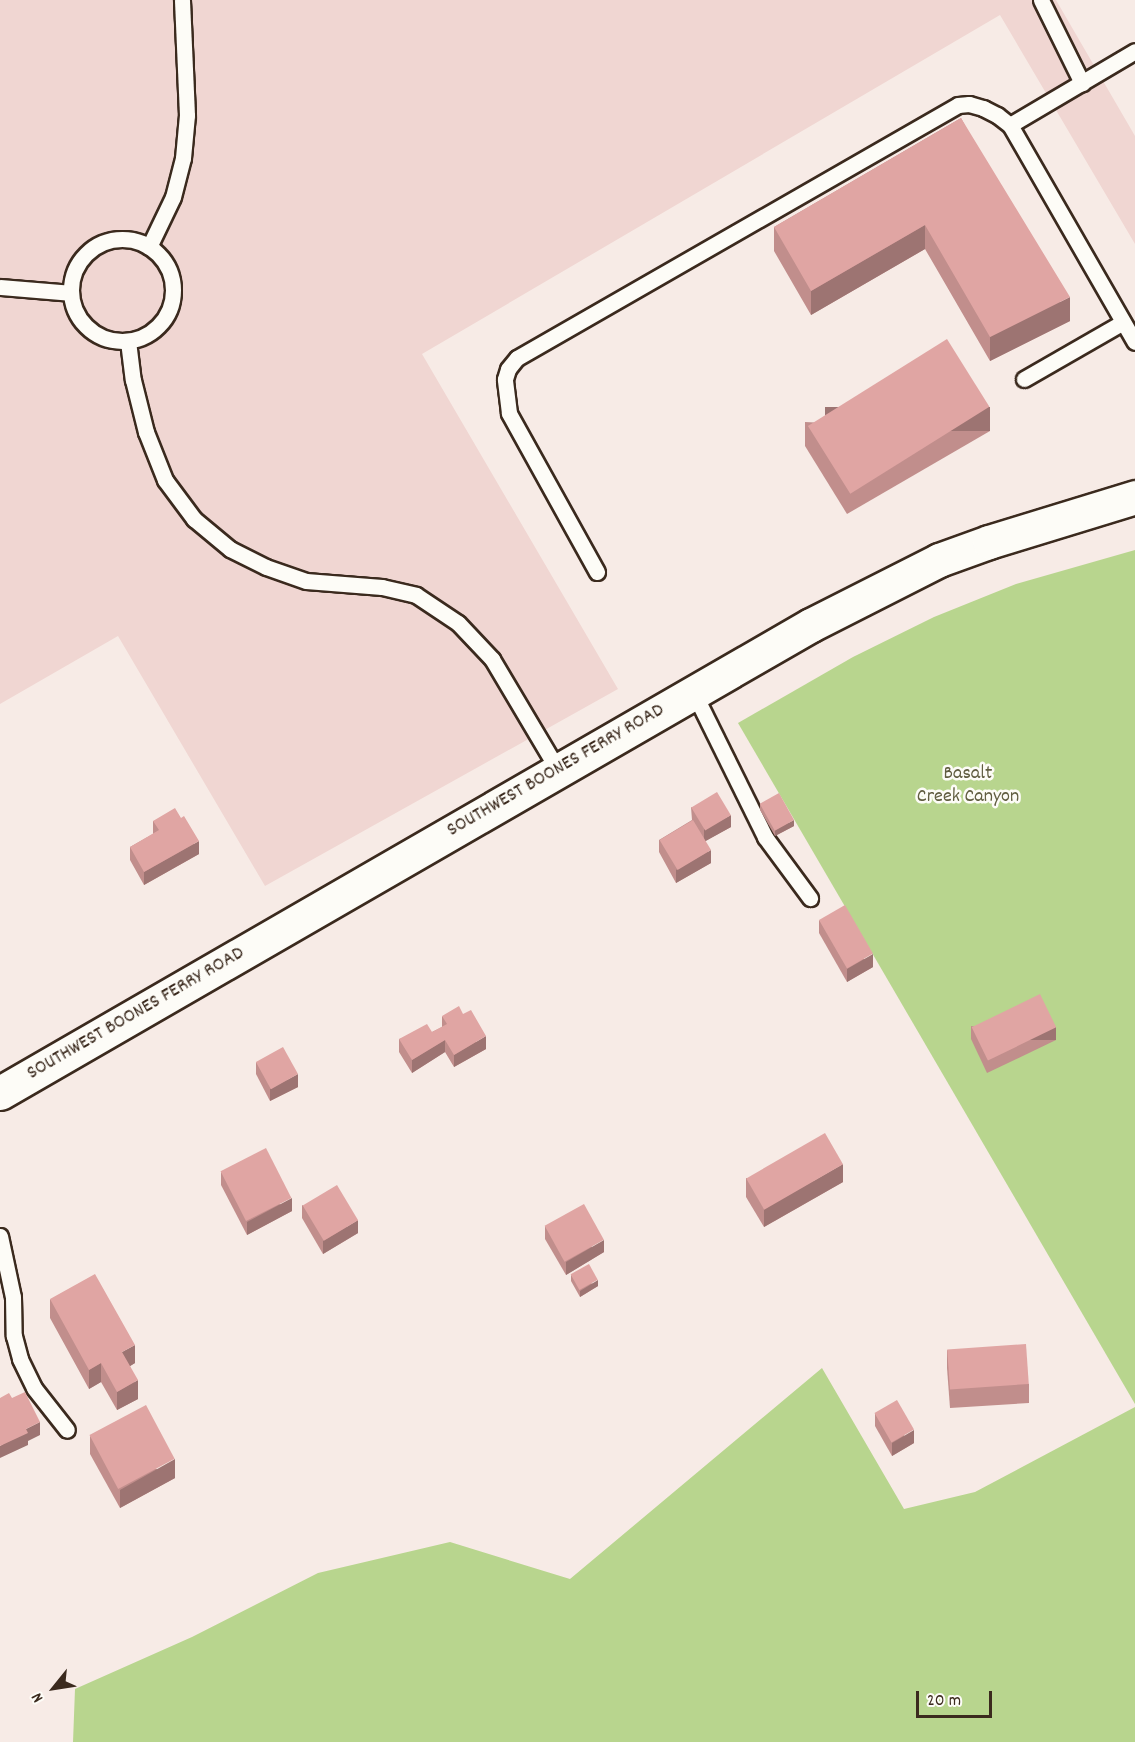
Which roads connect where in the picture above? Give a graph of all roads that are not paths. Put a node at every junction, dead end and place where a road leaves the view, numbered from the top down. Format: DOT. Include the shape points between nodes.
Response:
graph roads {
  1 [pos="182,0"];
  2 [pos="1041,0"];
  3 [pos="1135,51"];
  4 [pos="1082,83"];
  5 [pos="1010,125"];
  6 [pos="149,247"];
  7 [pos="0,287"];
  8 [pos="71,293"];
  9 [pos="1123,321"];
  10 [pos="128,341"];
  11 [pos="1135,342"];
  12 [pos="1024,379"];
  13 [pos="1135,497"];
  14 [pos="597,572"];
  15 [pos="693,691"];
  16 [pos="558,770"];
  17 [pos="810,898"];
  18 [pos="0,1093"];
  19 [pos="0,1236"];
  20 [pos="67,1430"];
  1 -- 6 [label="lane" via="187,115 183,158 172,197"];
  2 -- 4 [label="lane"];
  3 -- 4 [label="lane"];
  4 -- 5 [label="lane"];
  5 -- 9 [label="lane"];
  5 -- 14 [label="lane" via="983,108 958,105 517,358 505,379 509,413"];
  6 -- 8 [label="lane" via="119,239 103,242 79,262 72,277"];
  6 -- 10 [label="lane" via="162,259 170,275 171,301 159,325"];
  7 -- 8 [label="lane"];
  8 -- 10 [label="lane" via="74,309 90,329 111,340"];
  9 -- 11 [label="lane"];
  9 -- 12 [label="lane"];
  10 -- 16 [label="lane" via="146,432 165,480 194,519 230,549 266,567 306,581 382,587 416,596 459,623 492,659"];
  13 -- 15 [label="main road, SOUTHWEST BOONES FERRY ROAD" via="939,560"];
  15 -- 16 [label="main road, SOUTHWEST BOONES FERRY ROAD"];
  15 -- 17 [label="lane" via="765,837"];
  16 -- 18 [label="main road, SOUTHWEST BOONES FERRY ROAD"];
  19 -- 20 [label="lane" via="20,1359 34,1388"];
}
